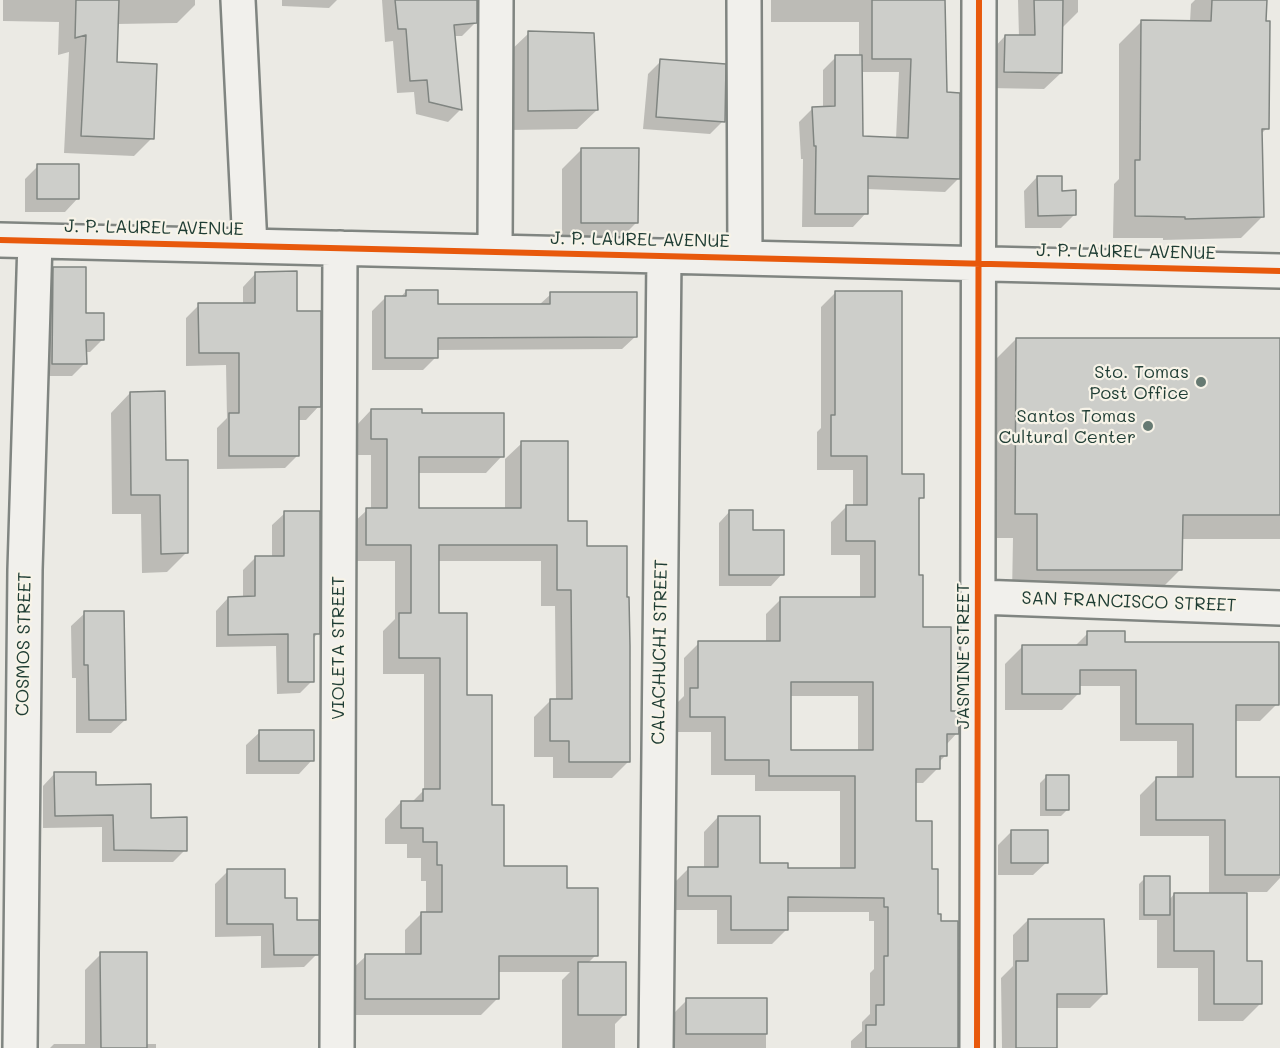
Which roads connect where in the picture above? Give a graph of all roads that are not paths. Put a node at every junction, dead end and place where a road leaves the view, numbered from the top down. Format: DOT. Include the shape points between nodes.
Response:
graph roads {
  1 [pos="238,0"];
  2 [pos="496,0"];
  3 [pos="744,0"];
  4 [pos="979,0"];
  5 [pos="0,240"];
  6 [pos="35,241"];
  7 [pos="250,246"];
  8 [pos="340,248"];
  9 [pos="495,252"];
  10 [pos="664,256"];
  11 [pos="746,258"];
  12 [pos="980,263"];
  13 [pos="1280,270"];
  14 [pos="978,597"];
  15 [pos="1280,608"];
  16 [pos="20,1048"];
  17 [pos="337,1048"];
  18 [pos="656,1048"];
  19 [pos="977,1048"];
  1 -- 7 [label="street"];
  2 -- 9 [label="street"];
  3 -- 11 [label="street"];
  4 -- 12 [label="street, JASMINE STREET"];
  5 -- 6 [label="street, J. P. LAUREL AVENUE"];
  6 -- 7 [label="street, J. P. LAUREL AVENUE"];
  6 -- 16 [label="street, COSMOS STREET" via="25,570"];
  7 -- 8 [label="street, J. P. LAUREL AVENUE"];
  8 -- 9 [label="street, J. P. LAUREL AVENUE"];
  8 -- 17 [label="street, VIOLETA STREET"];
  9 -- 10 [label="street, J. P. LAUREL AVENUE"];
  10 -- 11 [label="street, J. P. LAUREL AVENUE"];
  10 -- 18 [label="street, CALACHUCHI STREET"];
  11 -- 12 [label="street, J. P. LAUREL AVENUE"];
  12 -- 13 [label="street, J. P. LAUREL AVENUE"];
  12 -- 14 [label="street, JASMINE STREET"];
  14 -- 15 [label="street, SAN FRANCISCO STREET"];
  14 -- 19 [label="street, JASMINE STREET"];
}
